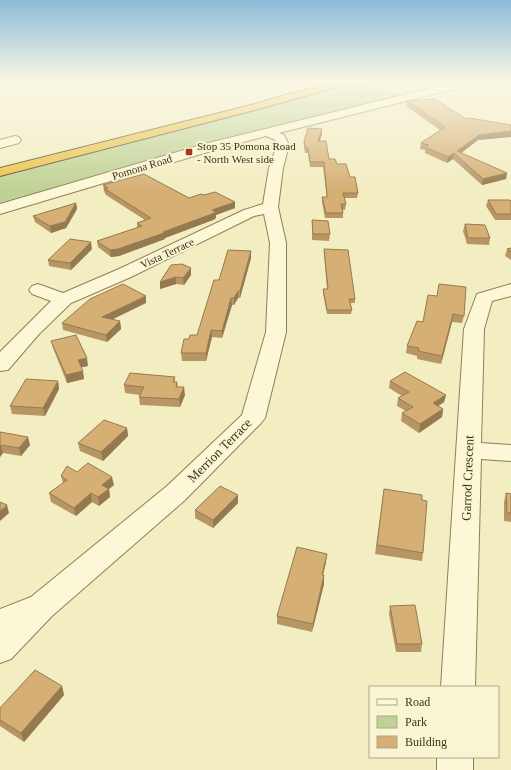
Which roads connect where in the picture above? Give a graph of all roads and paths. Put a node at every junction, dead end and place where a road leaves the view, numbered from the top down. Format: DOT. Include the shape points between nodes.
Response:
graph roads {
  1 [pos="180,118"];
  2 [pos="212,118"];
  3 [pos="328,118"];
  4 [pos="269,133"];
  5 [pos="15,140"];
  6 [pos="0,144"];
  7 [pos="0,165"];
  8 [pos="0,173"];
  9 [pos="270,207"];
  10 [pos="0,209"];
  11 [pos="38,290"];
  12 [pos="511,290"];
  13 [pos="64,299"];
  14 [pos="0,365"];
  15 [pos="468,450"];
  16 [pos="511,453"];
  17 [pos="41,607"];
  18 [pos="0,622"];
  19 [pos="0,649"];
  20 [pos="458,686"];
  21 [pos="455,758"];
  22 [pos="455,770"];
  1 -- 7 [label="highway"];
  2 -- 8 [label="highway"];
  3 -- 4 [label="street, Pomona Road"];
  4 -- 9 [label="street, Merrion Terrace" via="280,138 283,145 276,168"];
  4 -- 10 [label="street, Pomona Road" via="213,146"];
  5 -- 6 [label="street"];
  9 -- 13 [label="street, Vista Terrace" via="249,213"];
  9 -- 17 [label="street, Merrion Terrace" via="278,243 276,332 253,418 176,493"];
  11 -- 13 [label="street"];
  12 -- 15 [label="street, Garrod Crescent" via="484,298 474,329"];
  13 -- 14 [label="street, Vista Terrace"];
  15 -- 16 [label="street"];
  15 -- 20 [label="street, Garrod Crescent"];
  17 -- 18 [label="street"];
  17 -- 19 [label="street, Merrion Terrace"];
  21 -- 22 [label="street"];
}
